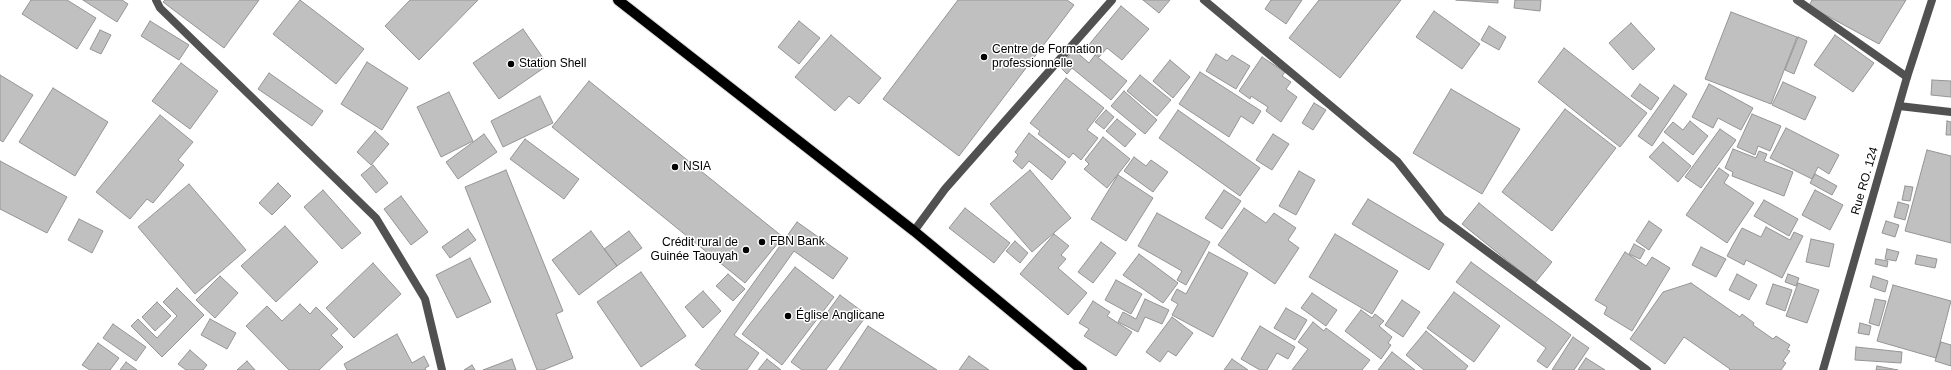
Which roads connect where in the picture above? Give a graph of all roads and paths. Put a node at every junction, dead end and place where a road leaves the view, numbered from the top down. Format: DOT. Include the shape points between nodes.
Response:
graph roads {
  1 [pos="156,0"];
  2 [pos="618,0"];
  3 [pos="1112,0"];
  4 [pos="1204,0"];
  5 [pos="1797,0"];
  6 [pos="1932,0"];
  7 [pos="1907,77"];
  8 [pos="1899,106"];
  9 [pos="1951,112"];
  10 [pos="914,231"];
  11 [pos="1080,369"];
  12 [pos="442,370"];
  13 [pos="1647,370"];
  14 [pos="1823,370"];
  1 -- 12 [label="street" via="160,8 376,218 425,299"];
  2 -- 10 [label="main road"];
  3 -- 10 [label="street" via="945,190"];
  4 -- 13 [label="street" via="1397,162 1442,218"];
  5 -- 7 [label="street"];
  6 -- 7 [label="street, Rue RO. 124"];
  7 -- 8 [label="street, Rue RO. 124"];
  8 -- 9 [label="street"];
  8 -- 14 [label="street, Rue RO. 124"];
  10 -- 11 [label="main road"];
}
